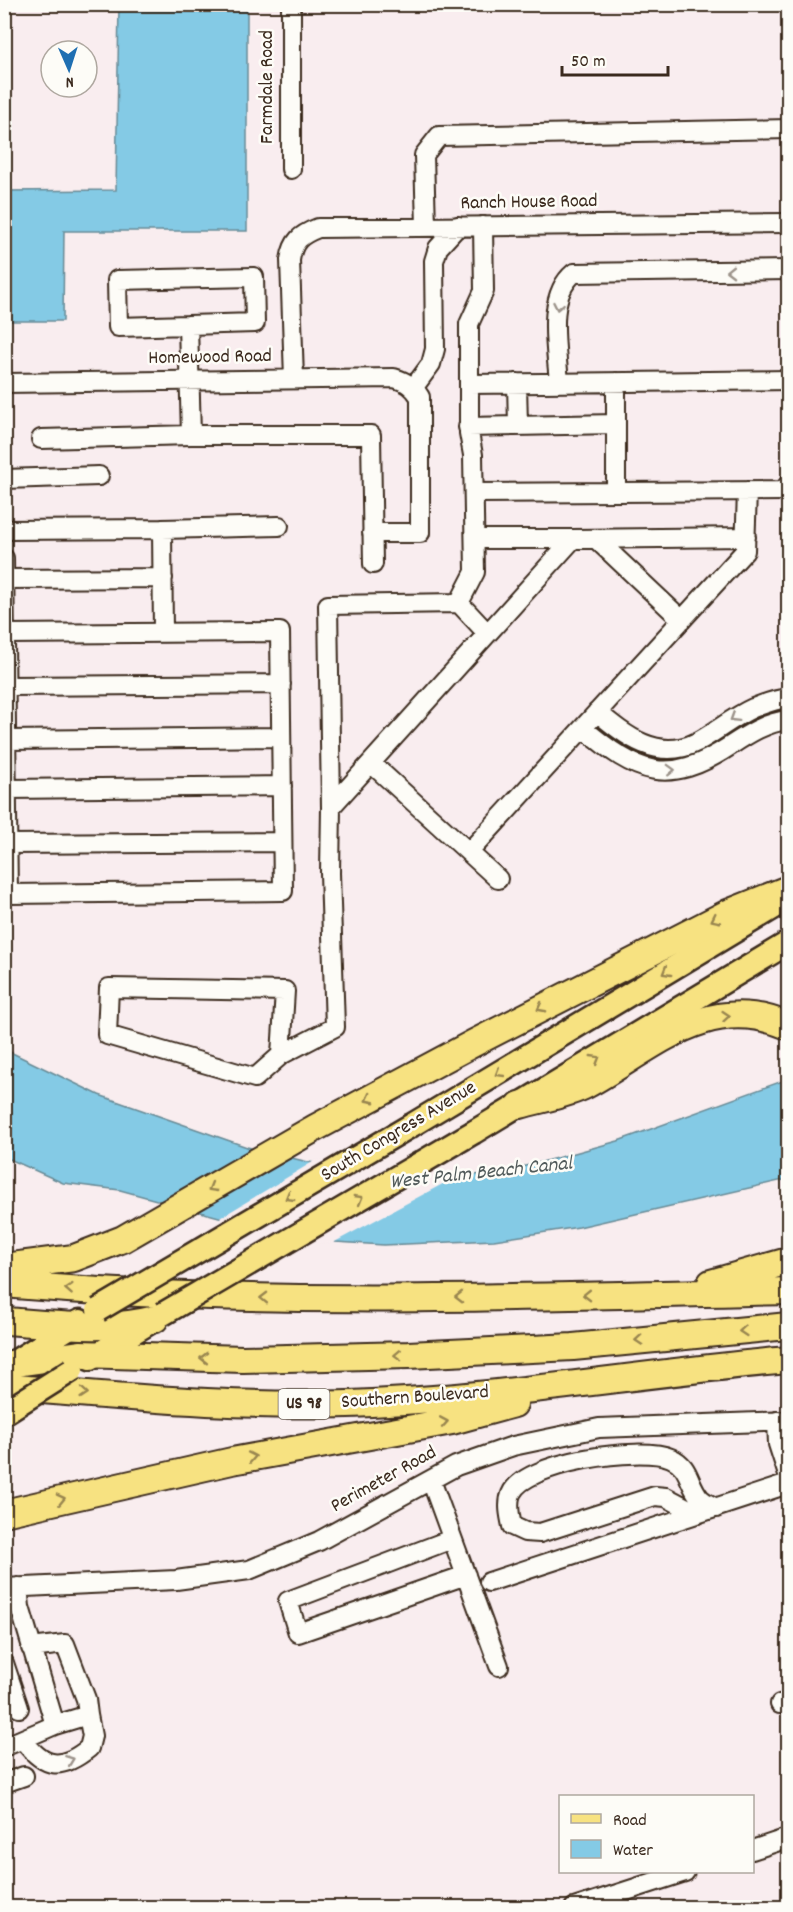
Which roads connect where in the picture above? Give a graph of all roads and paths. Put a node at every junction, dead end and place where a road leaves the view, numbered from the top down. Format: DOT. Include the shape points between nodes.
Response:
graph roads {
  1 [pos="291,4"];
  2 [pos="789,129"];
  3 [pos="291,169"];
  4 [pos="789,223"];
  5 [pos="458,226"];
  6 [pos="483,226"];
  7 [pos="426,227"];
  8 [pos="789,270"];
  9 [pos="188,325"];
  10 [pos="294,379"];
  11 [pos="189,380"];
  12 [pos="789,380"];
  13 [pos="616,382"];
  14 [pos="4,383"];
  15 [pos="517,383"];
  16 [pos="559,383"];
  17 [pos="469,384"];
  18 [pos="414,387"];
  19 [pos="616,424"];
  20 [pos="518,426"];
  21 [pos="468,427"];
  22 [pos="191,435"];
  23 [pos="41,439"];
  24 [pos="99,476"];
  25 [pos="4,479"];
  26 [pos="789,484"];
  27 [pos="747,491"];
  28 [pos="616,492"];
  29 [pos="474,493"];
  30 [pos="279,526"];
  31 [pos="162,529"];
  32 [pos="4,530"];
  33 [pos="372,533"];
  34 [pos="746,537"];
  35 [pos="573,538"];
  36 [pos="596,538"];
  37 [pos="475,539"];
  38 [pos="4,558"];
  39 [pos="373,564"];
  40 [pos="163,578"];
  41 [pos="5,579"];
  42 [pos="459,603"];
  43 [pos="682,620"];
  44 [pos="163,633"];
  45 [pos="487,633"];
  46 [pos="5,634"];
  47 [pos="281,684"];
  48 [pos="6,686"];
  49 [pos="789,698"];
  50 [pos="597,712"];
  51 [pos="789,720"];
  52 [pos="583,728"];
  53 [pos="711,733"];
  54 [pos="281,737"];
  55 [pos="6,740"];
  56 [pos="645,746"];
  57 [pos="723,751"];
  58 [pos="371,764"];
  59 [pos="640,767"];
  60 [pos="282,786"];
  61 [pos="7,789"];
  62 [pos="331,807"];
  63 [pos="282,842"];
  64 [pos="7,844"];
  65 [pos="469,852"];
  66 [pos="498,879"];
  67 [pos="789,889"];
  68 [pos="789,899"];
  69 [pos="789,943"];
  70 [pos="789,1026"];
  71 [pos="281,1055"];
  72 [pos="520,1105"];
  73 [pos="789,1261"];
  74 [pos="4,1267"];
  75 [pos="4,1284"];
  76 [pos="789,1291"];
  77 [pos="667,1294"];
  78 [pos="159,1317"];
  79 [pos="4,1321"];
  80 [pos="73,1325"];
  81 [pos="789,1326"];
  82 [pos="98,1354"];
  83 [pos="789,1359"];
  84 [pos="6,1371"];
  85 [pos="604,1379"];
  86 [pos="4,1413"];
  87 [pos="783,1421"];
  88 [pos="789,1475"];
  89 [pos="431,1480"];
  90 [pos="789,1484"];
  91 [pos="707,1511"];
  92 [pos="4,1513"];
  93 [pos="452,1539"];
  94 [pos="466,1575"];
  95 [pos="489,1582"];
  96 [pos="11,1588"];
  97 [pos="31,1648"];
  98 [pos="4,1663"];
  99 [pos="499,1666"];
  100 [pos="19,1708"];
  101 [pos="88,1715"];
  102 [pos="55,1725"];
  103 [pos="24,1741"];
  104 [pos="4,1747"];
  105 [pos="24,1776"];
  106 [pos="4,1783"];
  107 [pos="789,1838"];
  108 [pos="754,1850"];
  109 [pos="682,1873"];
  110 [pos="574,1908"];
  1 -- 3 [label="street, Farmdale Road"];
  2 -- 7 [label="street" via="439,136 424,154"];
  4 -- 6 [label="street, Ranch House Road"];
  5 -- 6 [label="street, Ranch House Road"];
  5 -- 7 [label="street, Ranch House Road"];
  5 -- 18 [label="street" via="438,248 434,261 435,349 431,364"];
  6 -- 17 [label="street" via="484,291 469,324"];
  7 -- 10 [label="street, Ranch House Road" via="318,228 302,234 292,246 290,260"];
  8 -- 16 [label="street, one-way" via="574,273 565,280 556,308"];
  9 -- 9 [label="street" via="118,327 117,280 254,277 255,323"];
  9 -- 11 [label="street"];
  10 -- 11 [label="street, Homewood Road"];
  10 -- 18 [label="street, Homewood Road" via="394,378"];
  11 -- 14 [label="street, Homewood Road"];
  11 -- 22 [label="street"];
  12 -- 13 [label="street"];
  13 -- 16 [label="street"];
  13 -- 19 [label="street"];
  15 -- 16 [label="street"];
  15 -- 17 [label="street"];
  15 -- 20 [label="street"];
  17 -- 21 [label="street"];
  18 -- 33 [label="street" via="420,397 420,533"];
  19 -- 20 [label="street"];
  19 -- 28 [label="street"];
  20 -- 21 [label="street"];
  21 -- 29 [label="street"];
  22 -- 23 [label="street"];
  22 -- 33 [label="street" via="371,435"];
  24 -- 25 [label="street"];
  26 -- 27 [label="street" via="783,491"];
  27 -- 28 [label="street"];
  27 -- 34 [label="street"];
  28 -- 29 [label="street"];
  29 -- 37 [label="street"];
  30 -- 31 [label="street"];
  31 -- 32 [label="street"];
  31 -- 40 [label="street"];
  33 -- 39 [label="street"];
  34 -- 36 [label="street"];
  34 -- 43 [label="street" via="746,551"];
  35 -- 36 [label="street"];
  35 -- 37 [label="street"];
  35 -- 45 [label="street"];
  36 -- 43 [label="street"];
  37 -- 42 [label="street" via="476,572"];
  38 -- 41 [label="street"];
  40 -- 41 [label="street"];
  40 -- 44 [label="street"];
  41 -- 46 [label="street"];
  42 -- 45 [label="street"];
  42 -- 62 [label="street" via="328,605"];
  43 -- 50 [label="street"];
  44 -- 46 [label="street"];
  44 -- 47 [label="street" via="280,632"];
  45 -- 58 [label="street"];
  46 -- 48 [label="street"];
  47 -- 48 [label="street"];
  47 -- 54 [label="street"];
  48 -- 55 [label="street"];
  49 -- 53 [label="street, one-way" via="744,712"];
  50 -- 52 [label="street"];
  50 -- 56 [label="street" via="624,735"];
  51 -- 57 [label="street" via="762,727"];
  52 -- 59 [label="street" via="624,761"];
  52 -- 65 [label="street"];
  53 -- 56 [label="street" via="679,748"];
  53 -- 57 [label="street"];
  54 -- 55 [label="street"];
  54 -- 60 [label="street"];
  55 -- 61 [label="street"];
  56 -- 59 [label="street"];
  59 -- 57 [label="street, one-way" via="673,771 691,768"];
  58 -- 62 [label="street"];
  58 -- 65 [label="street"];
  60 -- 61 [label="street"];
  60 -- 63 [label="street"];
  61 -- 64 [label="street"];
  62 -- 71 [label="street" via="335,1028"];
  63 -- 64 [label="street"];
  63 -- 64 [label="street" via="283,891 20,894 8,894"];
  65 -- 66 [label="street"];
  67 -- 74 [label="highway, one-way" via="728,913 625,964 299,1137 123,1239 88,1254"];
  68 -- 80 [label="main road, South Congress Avenue, one-way, bridge"];
  72 -- 69 [label="main road, South Congress Avenue, one-way"];
  72 -- 70 [label="highway, one-way" via="584,1086 678,1030 706,1018 745,1015"];
  71 -- 71 [label="street" via="255,1078 107,1035 109,988 285,991"];
  78 -- 72 [label="main road, South Congress Avenue, one-way, bridge"];
  73 -- 77 [label="highway"];
  77 -- 75 [label="highway, one-way" via="240,1297"];
  76 -- 77 [label="highway"];
  78 -- 80 [label="highway" via="111,1327"];
  78 -- 82 [label="main road, South Congress Avenue"];
  79 -- 80 [label="highway"];
  80 -- 84 [label="main road, South Congress Avenue"];
  81 -- 82 [label="highway, one-way" via="573,1347 365,1357 243,1359"];
  82 -- 84 [label="highway" via="60,1356"];
  82 -- 86 [label="main road, South Congress Avenue, bridge"];
  83 -- 85 [label="highway, Southern Boulevard / US 98"];
  84 -- 85 [label="highway, Southern Boulevard / US 98, one-way" via="213,1403 317,1404 452,1398"];
  92 -- 85 [label="highway, one-way" via="243,1458 452,1421"];
  87 -- 88 [label="street" via="778,1444"];
  87 -- 89 [label="street, Perimeter Road" via="599,1428 513,1446 456,1466"];
  89 -- 93 [label="street"];
  89 -- 96 [label="street, Perimeter Road" via="319,1541 249,1570 176,1580"];
  90 -- 91 [label="street"];
  91 -- 91 [label="street" via="686,1468 657,1453 639,1452 579,1460 525,1478 511,1494 509,1510 512,1526 525,1533 540,1533 655,1496"];
  91 -- 95 [label="street"];
  93 -- 94 [label="street"];
  93 -- 94 [label="street" via="288,1601 298,1634"];
  94 -- 99 [label="street"];
  96 -- 97 [label="street"];
  97 -- 101 [label="street" via="65,1644 86,1699"];
  97 -- 102 [label="street"];
  98 -- 100 [label="street"];
  101 -- 102 [label="street"];
  103 -- 101 [label="street, one-way" via="41,1761 66,1762 89,1748 92,1736"];
  102 -- 103 [label="street"];
  103 -- 104 [label="street"];
  105 -- 106 [label="street"];
  107 -- 108 [label="street"];
  109 -- 110 [label="street"];
}
